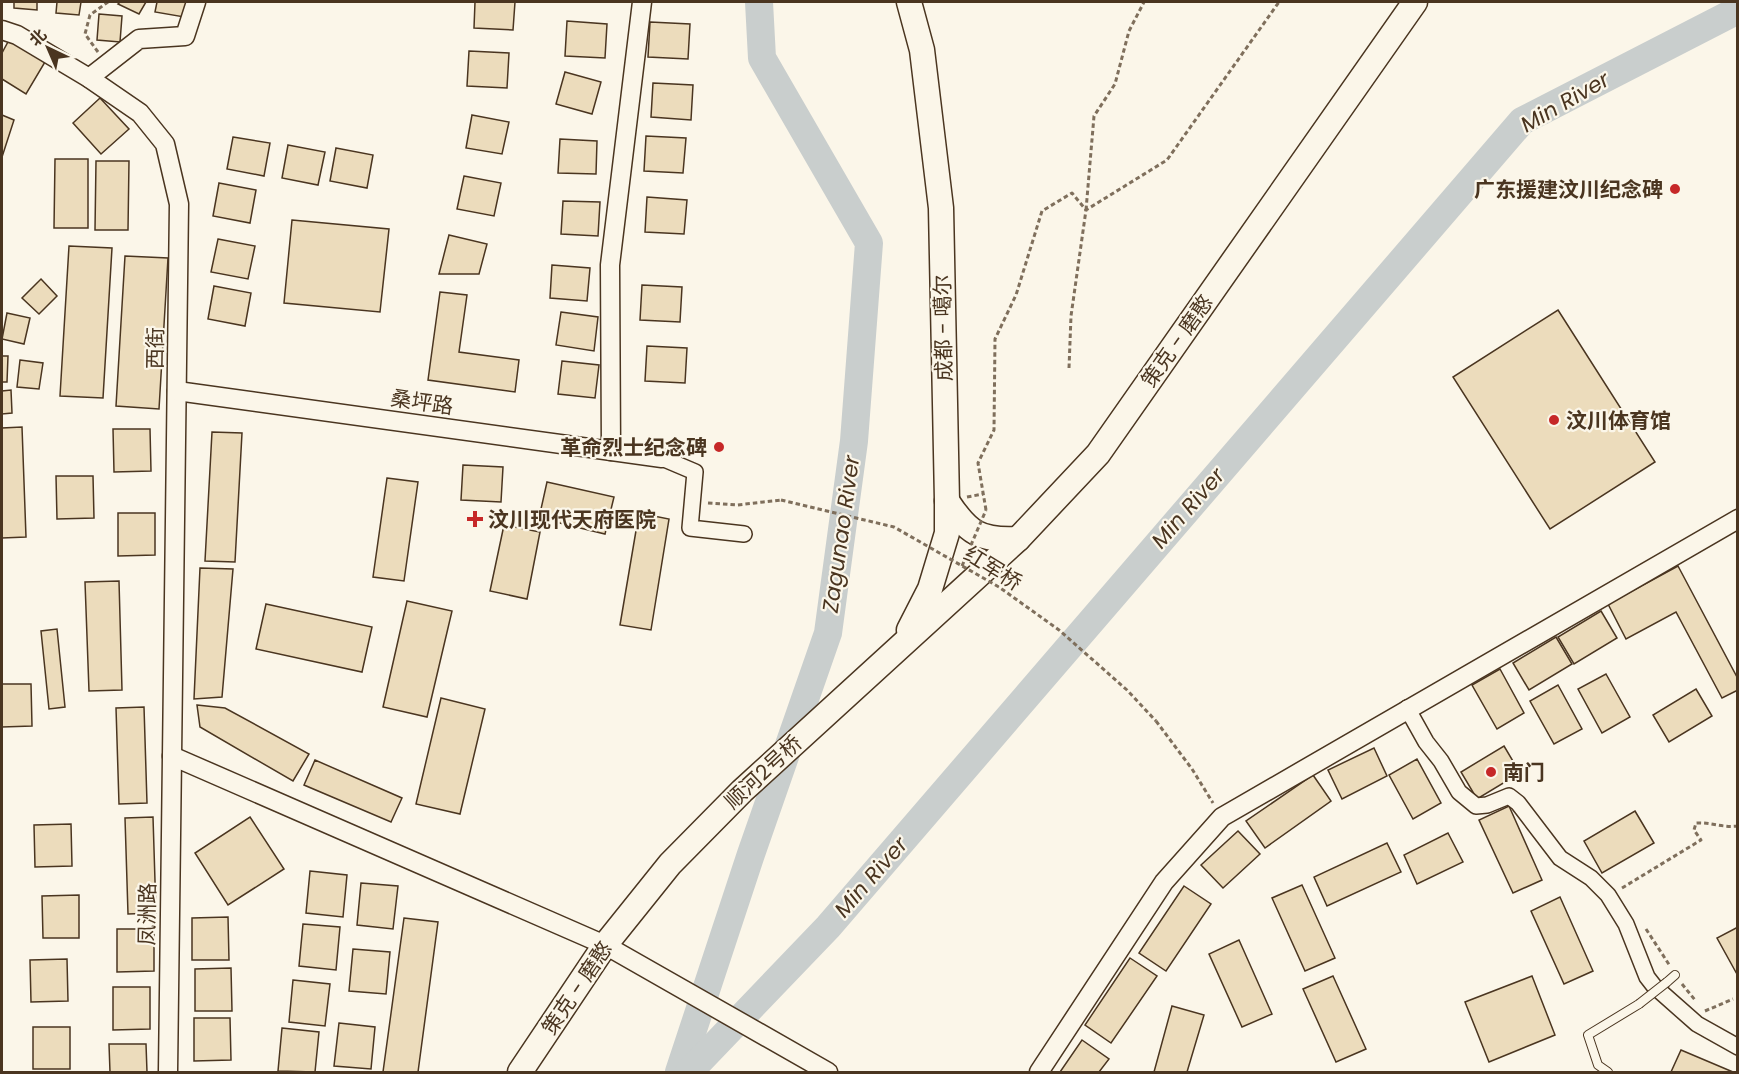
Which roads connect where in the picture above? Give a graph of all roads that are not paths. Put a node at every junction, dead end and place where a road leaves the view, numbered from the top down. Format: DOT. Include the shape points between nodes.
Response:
graph roads {
  1 [pos="196,2"];
  2 [pos="642,2"];
  3 [pos="909,2"];
  4 [pos="1415,2"];
  5 [pos="2,30"];
  6 [pos="89,78"];
  7 [pos="177,391"];
  8 [pos="611,451"];
  9 [pos="662,458"];
  10 [pos="947,511"];
  11 [pos="1737,519"];
  12 [pos="744,534"];
  13 [pos="1018,539"];
  14 [pos="898,647"];
  15 [pos="1407,708"];
  16 [pos="172,756"];
  17 [pos="636,906"];
  18 [pos="605,945"];
  19 [pos="1676,975"];
  20 [pos="1737,1047"];
  21 [pos="168,1072"];
  22 [pos="520,1072"];
  23 [pos="828,1072"];
  24 [pos="1039,1072"];
  25 [pos="1608,1072"];
  1 -- 6 [label="street" via="185,36 139,39"];
  2 -- 8 [label="street" via="610,265"];
  3 -- 10 [label="highway, 成都 - 噶尔" via="922,50 941,208"];
  4 -- 13 [label="highway, 策克 - 磨憨" via="1098,454"];
  5 -- 6 [label="street, 西街"];
  6 -- 7 [label="street, 西街" via="140,113 165,144 179,204"];
  7 -- 8 [label="street, 桑坪路"];
  7 -- 16 [label="street, 西街"];
  8 -- 9 [label="street, 桑坪路"];
  9 -- 12 [label="street" via="695,472 690,528"];
  10 -- 13 [label="highway" via="983,537"];
  10 -- 14 [label="highway, 成都 - 噶尔" via="946,533 930,590"];
  11 -- 15 [label="street"];
  13 -- 14 [label="highway, 策克 - 磨憨"];
  14 -- 17 [label="highway, 顺河2号桥" via="741,791 670,864"];
  15 -- 20 [label="street" via="1459,792 1476,806 1509,796 1518,803 1560,858 1591,878 1608,895 1654,986 1696,1024"];
  15 -- 24 [label="street" via="1222,817 1164,882"];
  16 -- 18 [label="street"];
  16 -- 21 [label="street, 凤洲路"];
  17 -- 18 [label="highway, 策克 - 磨憨"];
  18 -- 22 [label="highway, 策克 - 磨憨"];
  18 -- 23 [label="street"];
  19 -- 25 [label="lane, bridge" via="1640,1004 1588,1035 1598,1065"];
}
